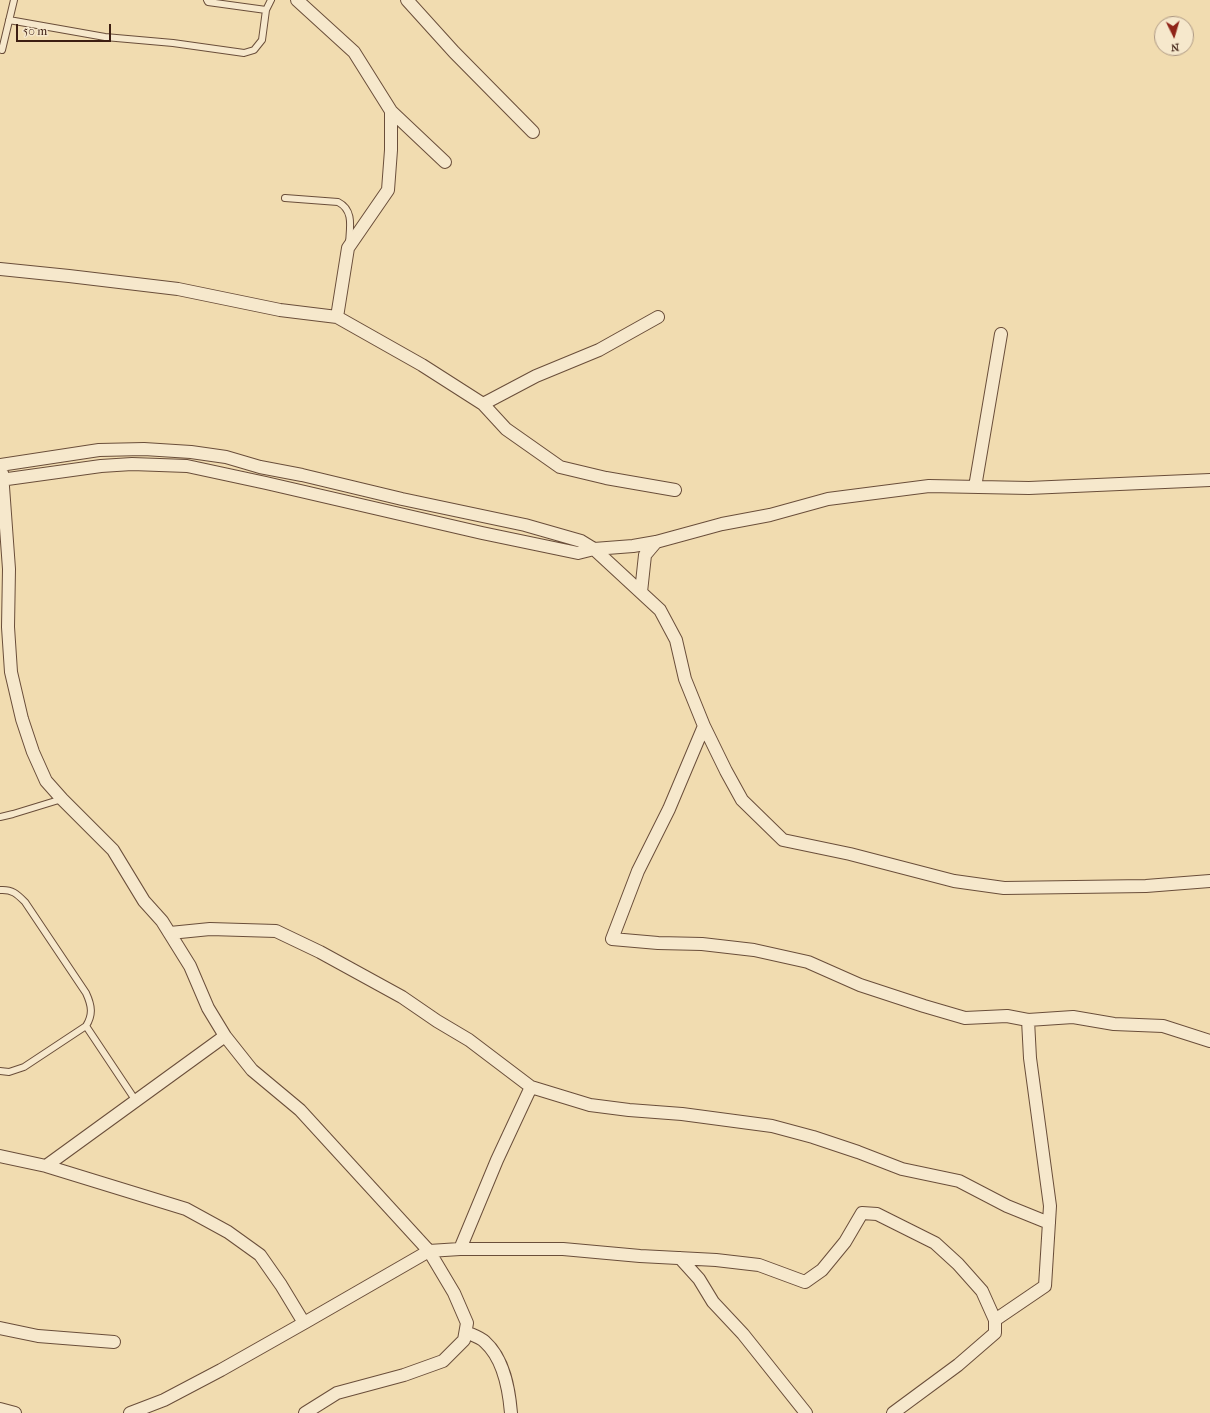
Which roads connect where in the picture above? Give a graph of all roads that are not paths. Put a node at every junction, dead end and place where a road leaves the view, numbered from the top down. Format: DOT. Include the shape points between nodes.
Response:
graph roads {
  1 [pos="14,0"];
  2 [pos="207,0"];
  3 [pos="271,0"];
  4 [pos="297,0"];
  5 [pos="407,0"];
  6 [pos="266,10"];
  7 [pos="9,20"];
  8 [pos="2,50"];
  9 [pos="391,111"];
  10 [pos="533,132"];
  11 [pos="445,162"];
  12 [pos="285,198"];
  13 [pos="348,248"];
  14 [pos="0,269"];
  15 [pos="337,317"];
  16 [pos="658,317"];
  17 [pos="1001,334"];
  18 [pos="483,404"];
  19 [pos="99,450"];
  20 [pos="0,465"];
  21 [pos="101,466"];
  22 [pos="1,480"];
  23 [pos="1210,480"];
  24 [pos="975,487"];
  25 [pos="675,490"];
  26 [pos="656,542"];
  27 [pos="594,549"];
  28 [pos="641,592"];
  29 [pos="704,726"];
  30 [pos="62,799"];
  31 [pos="0,817"];
  32 [pos="1210,881"];
  33 [pos="0,890"];
  34 [pos="170,933"];
  35 [pos="1028,1020"];
  36 [pos="86,1026"];
  37 [pos="226,1036"];
  38 [pos="1210,1041"];
  39 [pos="0,1071"];
  40 [pos="531,1087"];
  41 [pos="136,1101"];
  42 [pos="0,1156"];
  43 [pos="46,1166"];
  44 [pos="1049,1223"];
  45 [pos="460,1249"];
  46 [pos="429,1251"];
  47 [pos="680,1258"];
  48 [pos="995,1320"];
  49 [pos="304,1323"];
  50 [pos="0,1328"];
  51 [pos="466,1332"];
  52 [pos="114,1342"];
  53 [pos="0,1409"];
  54 [pos="15,1413"];
  55 [pos="130,1413"];
  56 [pos="305,1413"];
  57 [pos="511,1413"];
  58 [pos="806,1413"];
  59 [pos="893,1413"];
  1 -- 7 [label="lane"];
  2 -- 6 [label="lane"];
  3 -- 6 [label="lane"];
  4 -- 9 [label="street" via="354,52"];
  5 -- 10 [label="street"];
  6 -- 7 [label="lane" via="262,40 254,50 244,53 105,36"];
  7 -- 8 [label="lane"];
  9 -- 11 [label="street"];
  9 -- 13 [label="street" via="388,190"];
  12 -- 13 [label="lane" via="338,202 344,205 350,219"];
  13 -- 15 [label="street"];
  14 -- 15 [label="street" via="178,289 280,310"];
  15 -- 18 [label="street" via="422,365"];
  16 -- 18 [label="street" via="599,350 536,376"];
  17 -- 24 [label="street"];
  18 -- 25 [label="street" via="506,430 560,467"];
  19 -- 20 [label="street"];
  19 -- 21 [label="street"];
  19 -- 27 [label="street" via="144,449 226,457 260,467 525,525 582,542"];
  20 -- 22 [label="street"];
  21 -- 22 [label="street"];
  21 -- 27 [label="street" via="187,466 570,552"];
  22 -- 30 [label="street" via="9,569 8,628 11,672 33,752 46,781"];
  23 -- 24 [label="street" via="1029,488"];
  24 -- 26 [label="street" via="929,486 828,499"];
  26 -- 27 [label="street"];
  26 -- 28 [label="street" via="645,555"];
  27 -- 28 [label="street"];
  28 -- 29 [label="street" via="660,610 676,640 685,679"];
  29 -- 32 [label="street" via="742,800 783,840 850,854 954,881 1004,888 1146,886"];
  29 -- 35 [label="street" via="669,809 638,871 612,939 754,950 808,962 860,985 965,1018 1007,1016"];
  30 -- 31 [label="lane"];
  30 -- 34 [label="street" via="113,850 144,901"];
  33 -- 36 [label="lane" via="11,890 25,902 86,994 92,1013"];
  34 -- 37 [label="street" via="190,966 208,1008"];
  34 -- 40 [label="street" via="210,929 276,931 402,997 469,1040"];
  35 -- 38 [label="street" via="1073,1017 1114,1024 1163,1026"];
  35 -- 44 [label="street" via="1030,1058 1050,1206"];
  36 -- 39 [label="lane" via="24,1067 9,1072"];
  36 -- 41 [label="lane"];
  37 -- 41 [label="street"];
  37 -- 46 [label="street" via="252,1070 300,1110"];
  40 -- 44 [label="street" via="590,1105 682,1114 779,1128 858,1152 902,1169 959,1181 1007,1206"];
  40 -- 45 [label="street"];
  41 -- 43 [label="street"];
  42 -- 43 [label="street"];
  43 -- 49 [label="street" via="186,1209 228,1232 260,1255"];
  44 -- 48 [label="street" via="1045,1286"];
  45 -- 46 [label="street"];
  45 -- 47 [label="street" via="563,1249"];
  46 -- 49 [label="street"];
  46 -- 51 [label="street" via="454,1293 467,1323"];
  47 -- 48 [label="street" via="759,1265 805,1282 822,1270 845,1242 862,1213 877,1214 935,1243 982,1291"];
  47 -- 58 [label="street" via="698,1278 713,1302"];
  48 -- 59 [label="street" via="995,1333 958,1366"];
  49 -- 55 [label="street" via="164,1400"];
  50 -- 52 [label="street" via="38,1336"];
  51 -- 56 [label="street" via="464,1340 443,1361 337,1394"];
  51 -- 57 [label="street" via="484,1340 496,1354 509,1393"];
  53 -- 54 [label="street"];
}
